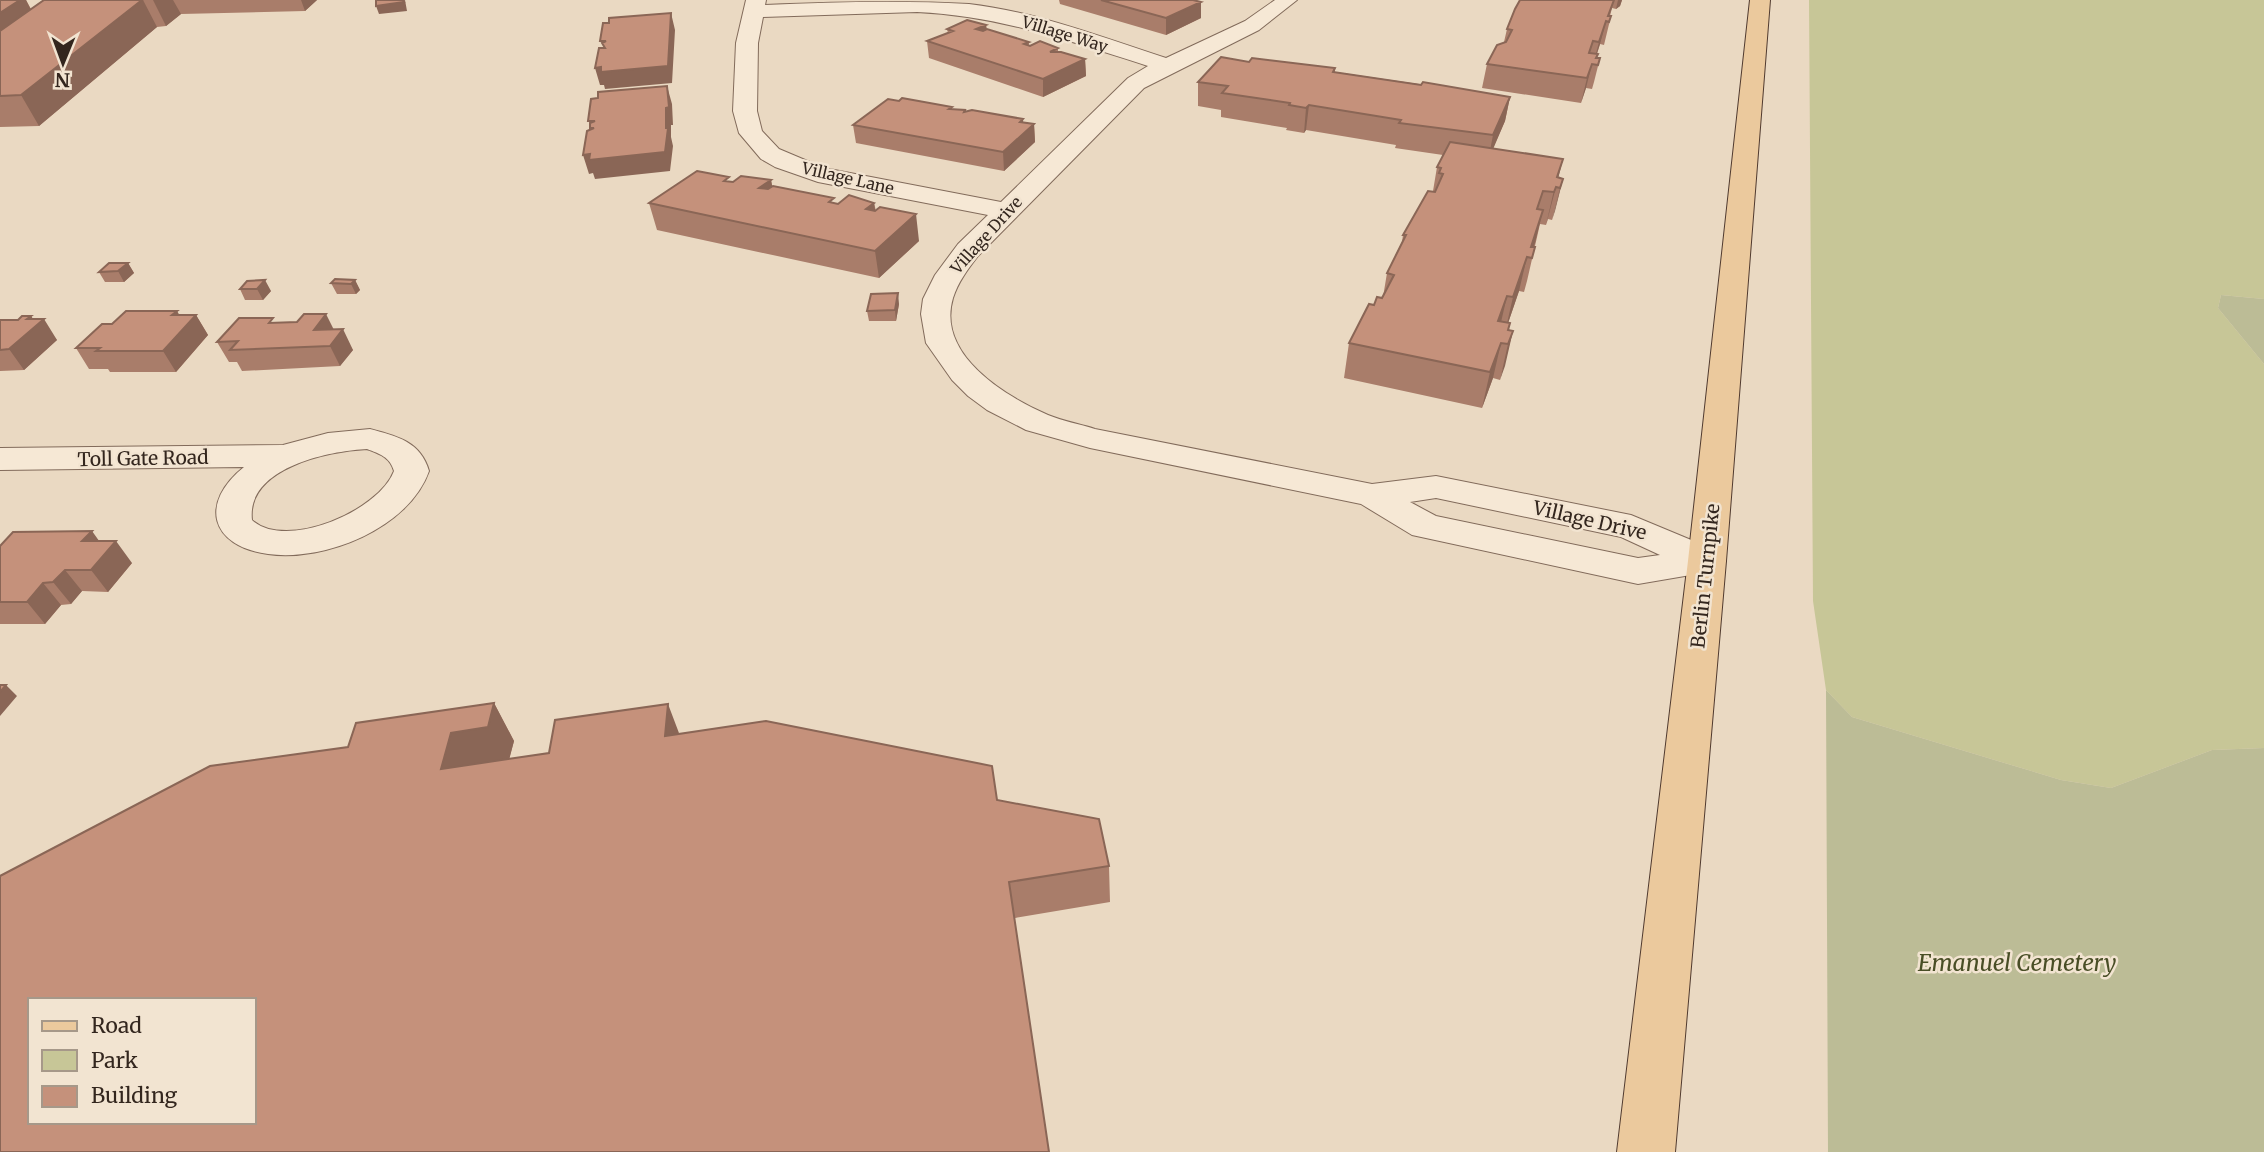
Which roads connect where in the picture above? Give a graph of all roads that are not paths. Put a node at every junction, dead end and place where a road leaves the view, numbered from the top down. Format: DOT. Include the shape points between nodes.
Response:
graph roads {
  1 [pos="1287,0"];
  2 [pos="1760,0"];
  3 [pos="754,6"];
  4 [pos="1166,65"];
  5 [pos="1007,211"];
  6 [pos="286,456"];
  7 [pos="0,459"];
  8 [pos="1707,561"];
  9 [pos="1646,1152"];
  1 -- 4 [label="street, Village Drive" via="1244,30"];
  2 -- 8 [label="main road, Berlin Turnpike"];
  3 -- 4 [label="street, Village Way" via="972,10"];
  3 -- 5 [label="street, Village Lane" via="745,62 744,111 751,133 770,154 827,176"];
  4 -- 5 [label="street, Village Drive" via="1124,93"];
  5 -- 8 [label="street, Village Drive" via="958,262 942,287 936,314 941,343 963,373 979,389 1022,415 1078,435 1372,495 1425,526 1639,571"];
  6 -- 6 [label="street, Toll Gate Road" via="343,440 370,439 391,444 406,454 412,467 408,483 395,500 345,530 285,543 241,532 231,519 232,503 252,478"];
  6 -- 7 [label="street, Toll Gate Road"];
  8 -- 9 [label="main road, Berlin Turnpike"];
}
